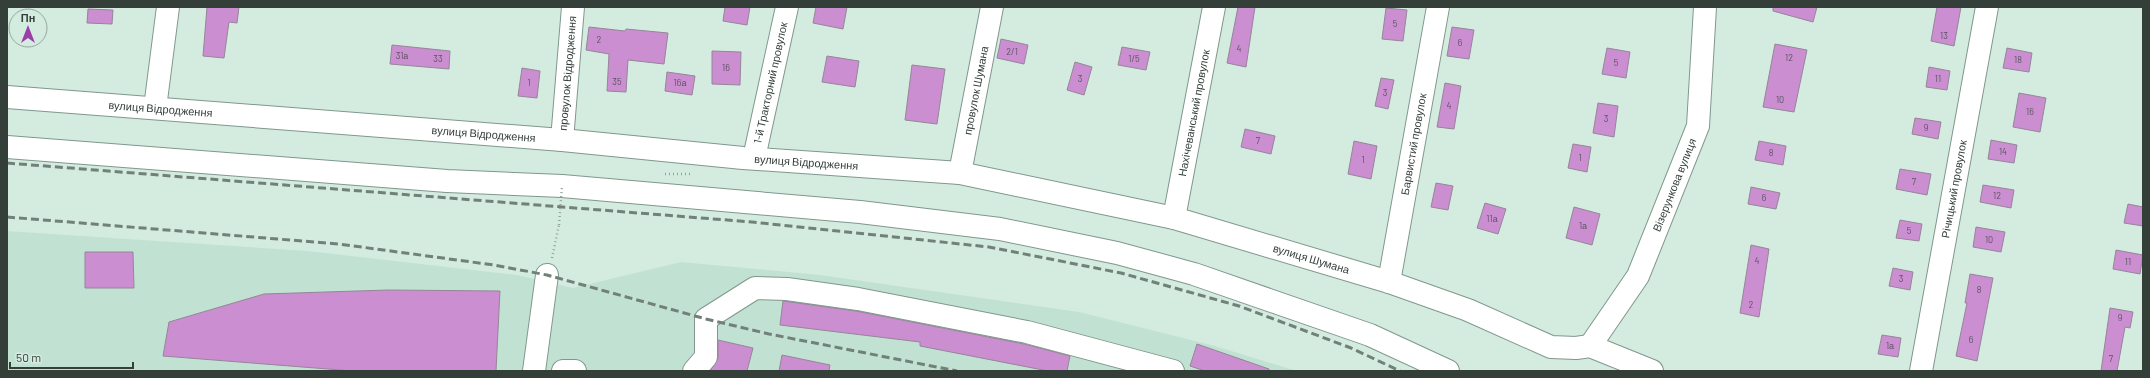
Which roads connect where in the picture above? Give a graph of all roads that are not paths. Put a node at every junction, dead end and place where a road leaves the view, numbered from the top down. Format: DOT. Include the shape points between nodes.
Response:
graph roads {
  1 [pos="168,7"];
  2 [pos="573,7"];
  3 [pos="787,7"];
  4 [pos="992,7"];
  5 [pos="1214,7"];
  6 [pos="1438,7"];
  7 [pos="1705,7"];
  8 [pos="1987,7"];
  9 [pos="7,97"];
  10 [pos="155,108"];
  11 [pos="562,140"];
  12 [pos="7,146"];
  13 [pos="754,158"];
  14 [pos="960,173"];
  15 [pos="1174,218"];
  16 [pos="547,274"];
  17 [pos="1389,282"];
  18 [pos="1590,346"];
  19 [pos="534,371"];
  20 [pos="563,371"];
  21 [pos="575,371"];
  22 [pos="694,371"];
  23 [pos="1173,371"];
  24 [pos="1448,371"];
  25 [pos="1652,371"];
  26 [pos="1921,371"];
  1 -- 10 [label="street"];
  2 -- 11 [label="street, провулок Відродження"];
  3 -- 13 [label="street, 1-й Тракторний провулок"];
  4 -- 14 [label="street, провулок Шумана"];
  5 -- 15 [label="street, Нахічеванський провулок"];
  6 -- 17 [label="street, Барвистий провулок"];
  7 -- 18 [label="street, Візерункова вулиця" via="1698,126 1638,276"];
  8 -- 26 [label="street, Річицький провулок"];
  9 -- 10 [label="street, вулиця Відродження"];
  10 -- 11 [label="street, вулиця Відродження"];
  11 -- 13 [label="street, вулиця Відродження"];
  12 -- 24 [label="street" via="447,181 562,182 1000,229 1153,262 1287,304 1370,335"];
  13 -- 14 [label="street, вулиця Відродження"];
  14 -- 15 [label="street, вулиця Шумана"];
  15 -- 17 [label="street, вулиця Шумана"];
  16 -- 19 [label="street"];
  17 -- 18 [label="street, вулиця Шумана" via="1468,310 1551,347"];
  18 -- 25 [label="street, вулиця Шумана"];
  20 -- 21 [label="street"];
  22 -- 23 [label="street" via="706,357 706,319 755,288 787,289 858,299 1027,332"];
}
